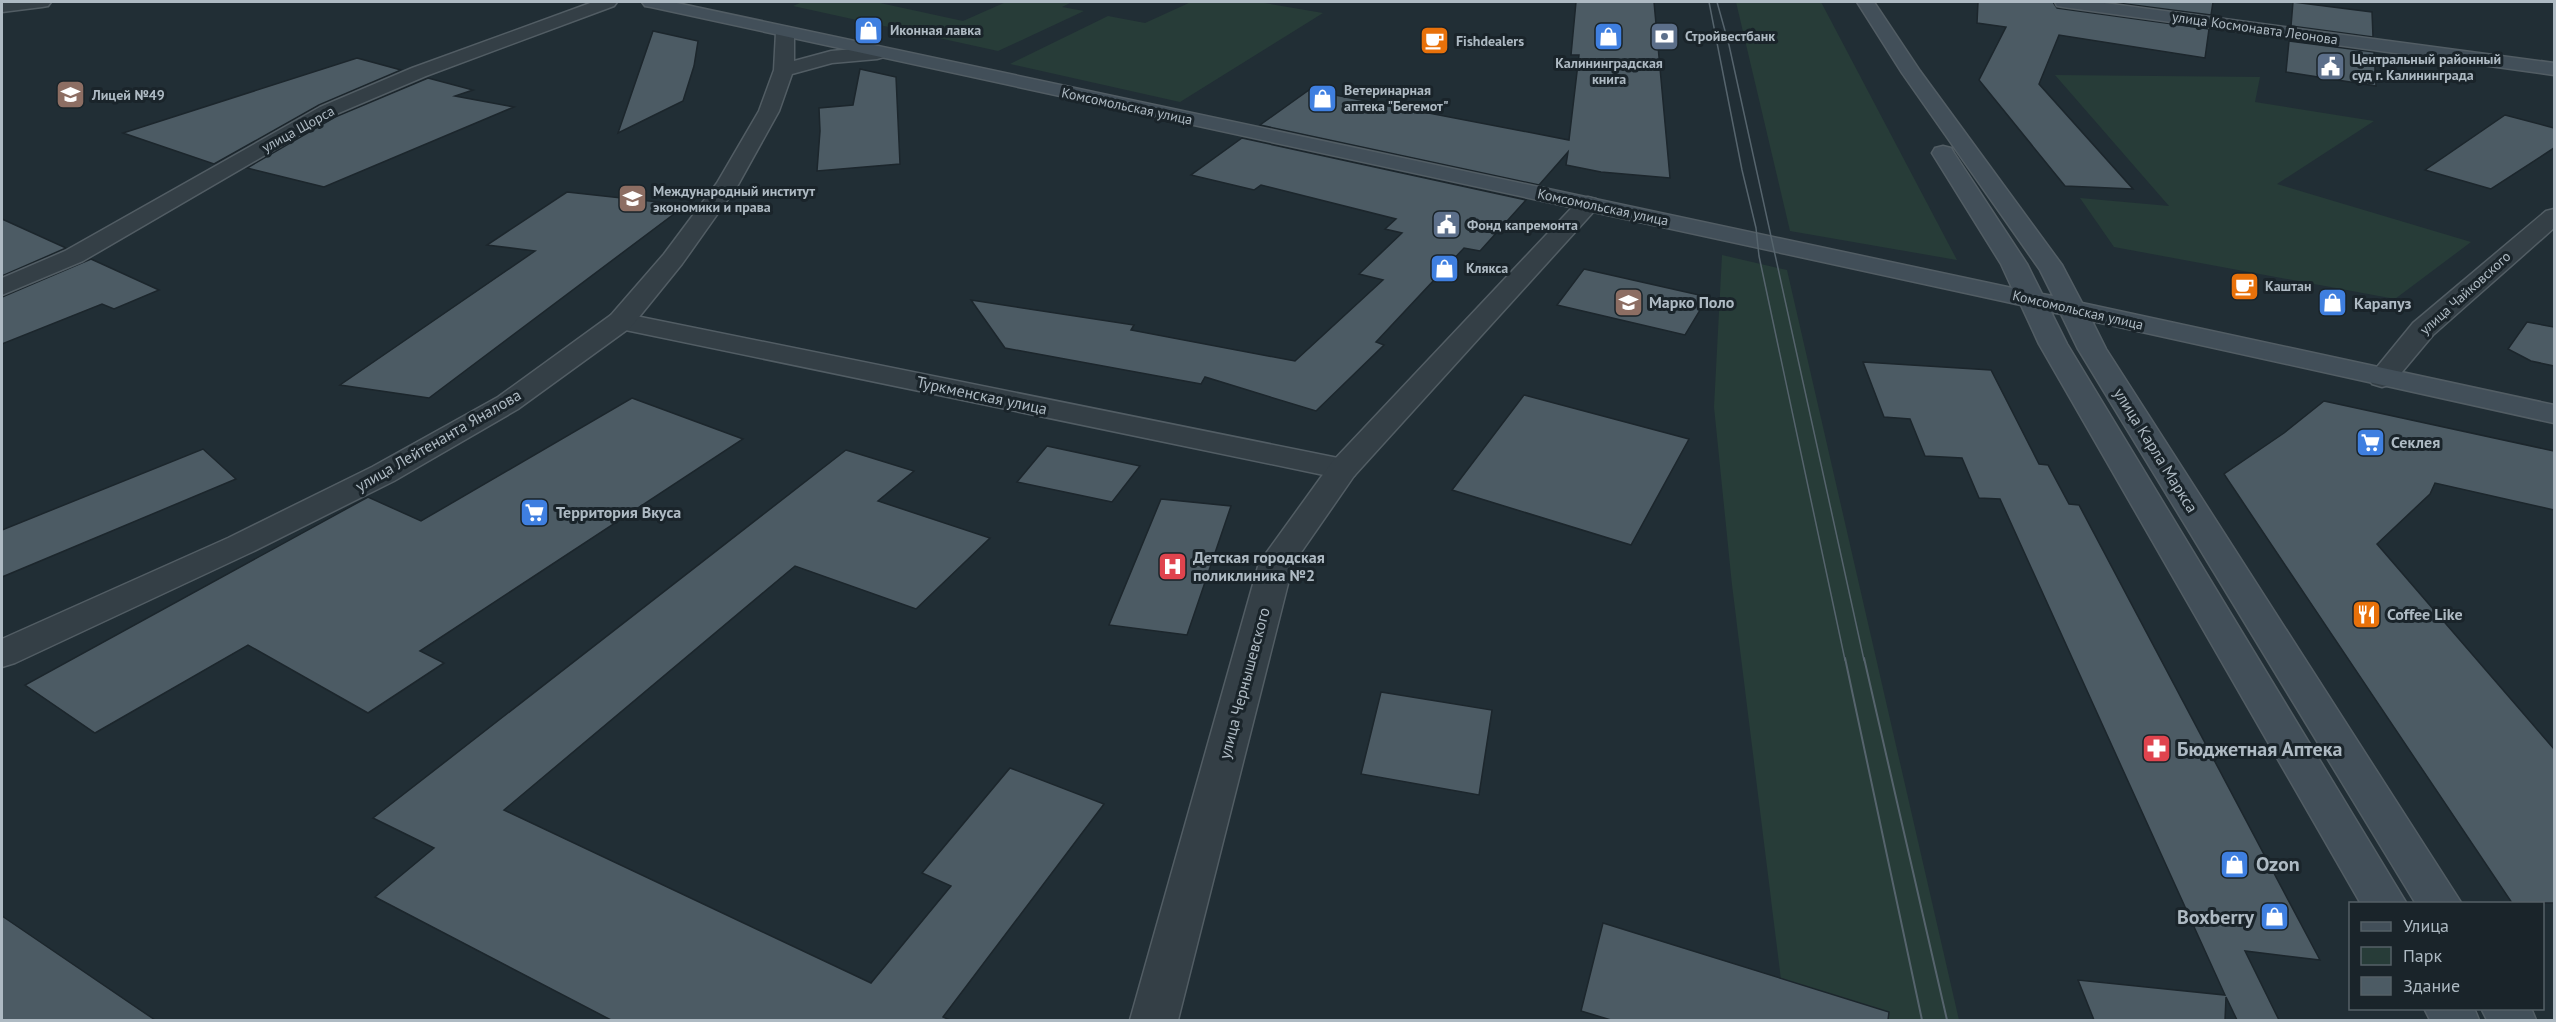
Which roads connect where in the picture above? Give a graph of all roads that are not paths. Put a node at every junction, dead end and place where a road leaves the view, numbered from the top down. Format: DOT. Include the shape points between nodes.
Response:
graph roads {
  1 [pos="42,2"];
  2 [pos="608,2"];
  3 [pos="651,2"];
  4 [pos="1846,2"];
  5 [pos="1866,2"];
  6 [pos="2063,2"];
  7 [pos="2,7"];
  8 [pos="785,32"];
  9 [pos="877,53"];
  10 [pos="2554,69"];
  11 [pos="784,70"];
  12 [pos="1588,204"];
  13 [pos="2554,216"];
  14 [pos="2,287"];
  15 [pos="2032,299"];
  16 [pos="2073,309"];
  17 [pos="621,321"];
  18 [pos="2382,378"];
  19 [pos="2554,414"];
  20 [pos="1343,469"];
  21 [pos="2,654"];
  22 [pos="2384,902"];
  23 [pos="2439,902"];
  24 [pos="1154,1020"];
  1 -- 7 [label="street"];
  2 -- 14 [label="street, улица Щорса" via="419,72 327,111 74,256"];
  3 -- 8 [label="main road, Комсомольская улица"];
  4 -- 15 [label="main road, улица Карла Маркса" via="2014,264"];
  5 -- 16 [label="main road, улица Карла Маркса" via="2053,270"];
  6 -- 10 [label="main road, улица Космонавта Леонова"];
  8 -- 9 [label="main road, Комсомольская улица"];
  8 -- 11 [label="street, улица Лейтенанта Яналова"];
  9 -- 11 [label="street" via="831,57"];
  9 -- 12 [label="main road, Комсомольская улица"];
  11 -- 17 [label="street, улица Лейтенанта Яналова" via="769,111 727,185"];
  12 -- 15 [label="main road, Комсомольская улица"];
  12 -- 20 [label="street, улица Чернышевского"];
  13 -- 18 [label="street, улица Чайковского" via="2423,329"];
  15 -- 16 [label="main road, Комсомольская улица"];
  15 -- 22 [label="main road, улица Карла Маркса" via="2059,355"];
  16 -- 18 [label="main road, Комсомольская улица"];
  16 -- 23 [label="main road, улица Карла Маркса" via="2092,349"];
  17 -- 20 [label="street, Туркменская улица"];
  17 -- 21 [label="street, улица Лейтенанта Яналова" via="508,403 383,474 240,545"];
  18 -- 19 [label="main road, Комсомольская улица"];
  20 -- 24 [label="street, улица Чернышевского" via="1276,563"];
}
